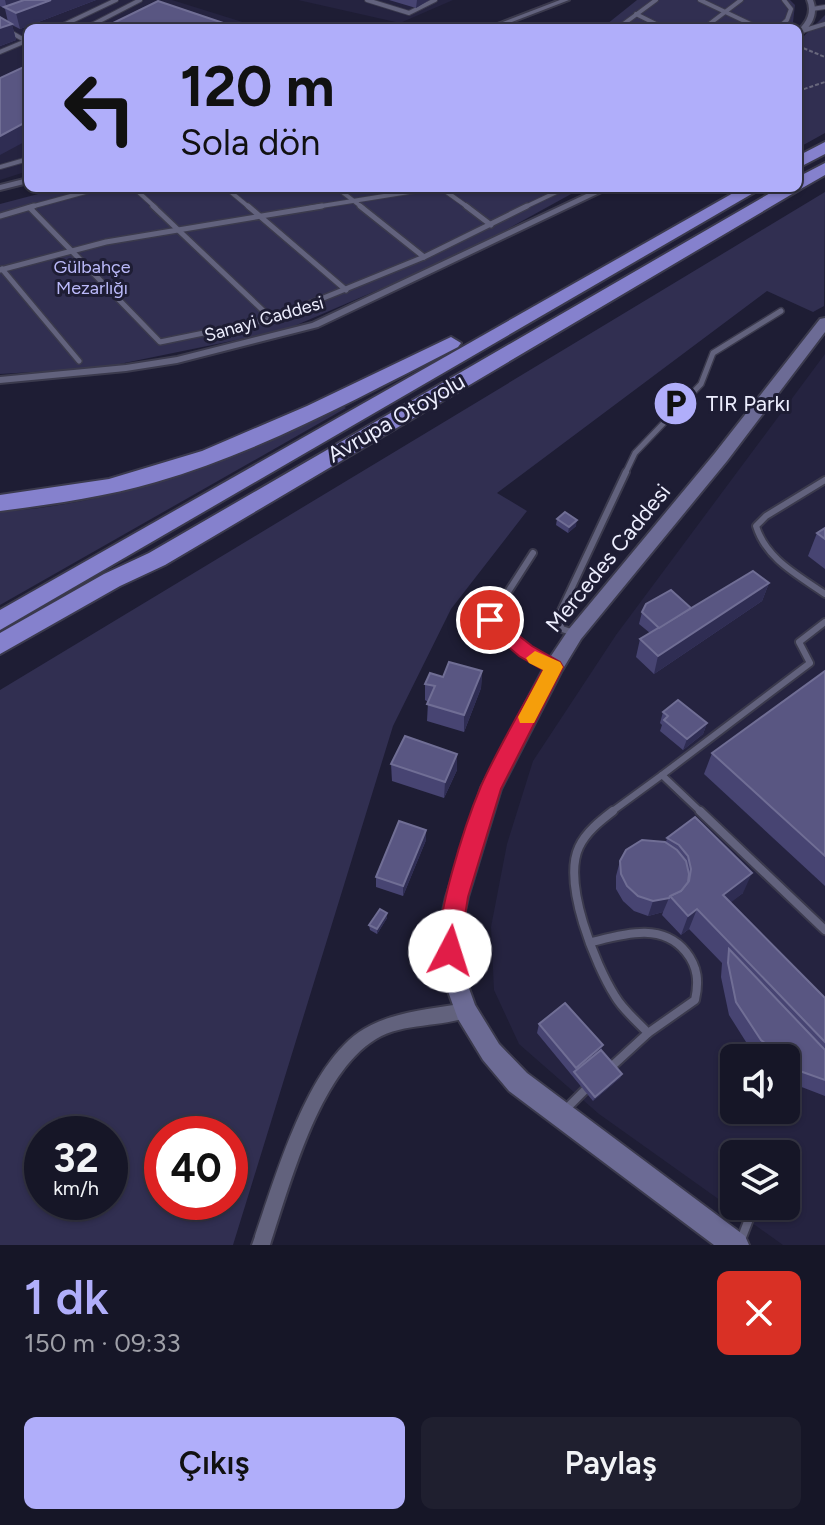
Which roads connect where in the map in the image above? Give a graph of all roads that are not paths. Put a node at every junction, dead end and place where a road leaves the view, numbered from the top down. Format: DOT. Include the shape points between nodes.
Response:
graph roads {
  1 [pos="116,0"];
  2 [pos="140,0"];
  3 [pos="367,0"];
  4 [pos="435,0"];
  5 [pos="566,0"];
  6 [pos="656,0"];
  7 [pos="700,0"];
  8 [pos="741,0"];
  9 [pos="784,0"];
  10 [pos="810,0"];
  11 [pos="825,7"];
  12 [pos="812,9"];
  13 [pos="725,12"];
  14 [pos="636,14"];
  15 [pos="65,24"];
  16 [pos="94,24"];
  17 [pos="501,24"];
  18 [pos="623,24"];
  19 [pos="656,24"];
  20 [pos="709,24"];
  21 [pos="750,24"];
  22 [pos="782,24"];
  23 [pos="825,24"];
  24 [pos="0,26"];
  25 [pos="802,29"];
  26 [pos="802,31"];
  27 [pos="24,39"];
  28 [pos="24,42"];
  29 [pos="0,52"];
  30 [pos="825,147"];
  31 [pos="24,160"];
  32 [pos="802,161"];
  33 [pos="0,167"];
  34 [pos="825,168"];
  35 [pos="24,181"];
  36 [pos="802,182"];
  37 [pos="0,188"];
  38 [pos="86,192"];
  39 [pos="138,192"];
  40 [pos="231,192"];
  41 [pos="342,192"];
  42 [pos="409,192"];
  43 [pos="446,192"];
  44 [pos="551,192"];
  45 [pos="558,192"];
  46 [pos="598,192"];
  47 [pos="747,192"];
  48 [pos="784,192"];
  49 [pos="554,194"];
  50 [pos="354,201"];
  51 [pos="30,208"];
  52 [pos="0,216"];
  53 [pos="262,217"];
  54 [pos="491,225"];
  55 [pos="179,231"];
  56 [pos="72,251"];
  57 [pos="424,257"];
  58 [pos="623,262"];
  59 [pos="1,269"];
  60 [pos="346,290"];
  61 [pos="781,311"];
  62 [pos="272,319"];
  63 [pos="825,322"];
  64 [pos="79,361"];
  65 [pos="0,380"];
  66 [pos="825,480"];
  67 [pos="0,503"];
  68 [pos="533,553"];
  69 [pos="157,559"];
  70 [pos="825,594"];
  71 [pos="0,621"];
  72 [pos="825,622"];
  73 [pos="575,634"];
  74 [pos="0,645"];
  75 [pos="0,661"];
  76 [pos="554,667"];
  77 [pos="662,775"];
  78 [pos="825,930"];
  79 [pos="592,942"];
  80 [pos="466,1011"];
  81 [pos="648,1033"];
  82 [pos="611,1067"];
  83 [pos="585,1090"];
  84 [pos="560,1116"];
  85 [pos="748,1220"];
  86 [pos="261,1245"];
  87 [pos="738,1245"];
  1 -- 15 [label="lane"];
  2 -- 16 [label="lane"];
  3 -- 4 [label="lane" via="409,13"];
  5 -- 17 [label="street"];
  6 -- 14 [label="lane"];
  7 -- 13 [label="lane"];
  8 -- 13 [label="lane"];
  9 -- 22 [label="lane" via="791,9"];
  10 -- 12 [label="street"];
  11 -- 12 [label="lane"];
  12 -- 25 [label="street"];
  13 -- 20 [label="lane"];
  13 -- 21 [label="lane"];
  14 -- 18 [label="lane"];
  14 -- 19 [label="lane"];
  23 -- 26 [label="lane"];
  24 -- 27 [label="lane"];
  28 -- 29 [label="lane"];
  30 -- 32 [label="highway"];
  31 -- 33 [label="lane"];
  34 -- 36 [label="highway"];
  35 -- 37 [label="street"];
  38 -- 51 [label="lane"];
  39 -- 55 [label="lane"];
  40 -- 53 [label="lane"];
  41 -- 50 [label="lane"];
  42 -- 50 [label="lane"];
  43 -- 54 [label="lane"];
  44 -- 49 [label="lane"];
  45 -- 49 [label="lane"];
  46 -- 65 [label="street, Sanayi Caddesi" via="315,325 177,360"];
  47 -- 58 [label="highway, Avrupa Otoyolu"];
  48 -- 69 [label="highway, Avrupa Otoyolu"];
  49 -- 54 [label="lane"];
  50 -- 53 [label="lane"];
  50 -- 57 [label="lane"];
  51 -- 52 [label="lane"];
  51 -- 56 [label="lane"];
  53 -- 55 [label="lane"];
  53 -- 60 [label="lane"];
  54 -- 57 [label="lane"];
  55 -- 56 [label="lane"];
  55 -- 62 [label="lane"];
  56 -- 59 [label="lane"];
  56 -- 62 [label="lane" via="160,342"];
  57 -- 60 [label="lane"];
  58 -- 67 [label="highway" via="553,290 326,405 205,458 126,482"];
  58 -- 71 [label="highway, Avrupa Otoyolu"];
  59 -- 64 [label="lane"];
  60 -- 62 [label="lane"];
  61 -- 73 [label="lane" via="713,353 701,384 635,453 557,619 562,629"];
  63 -- 73 [label="street, Mercedes Caddesi"];
  66 -- 70 [label="lane" via="756,526 757,536 775,557"];
  68 -- 76 [label="lane" via="490,620 525,651"];
  69 -- 74 [label="highway, Avrupa Otoyolu"];
  69 -- 75 [label="highway"];
  72 -- 77 [label="lane" via="799,642 810,663"];
  73 -- 76 [label="street, Mercedes Caddesi"];
  76 -- 80 [label="street, Mercedes Caddesi" via="491,788 457,897 449,934 451,969"];
  77 -- 78 [label="lane"];
  77 -- 79 [label="lane" via="605,818 578,848 573,872"];
  79 -- 81 [label="lane" via="615,997"];
  79 -- 81 [label="lane" via="653,932 674,939 689,954 698,982 695,1000"];
  80 -- 84 [label="street, Mercedes Caddesi" via="491,1052"];
  80 -- 86 [label="street" via="368,1035 340,1062 315,1097"];
  81 -- 82 [label="lane"];
  83 -- 84 [label="lane"];
  84 -- 87 [label="street, Mercedes Caddesi"];
  85 -- 87 [label="lane"];
}
